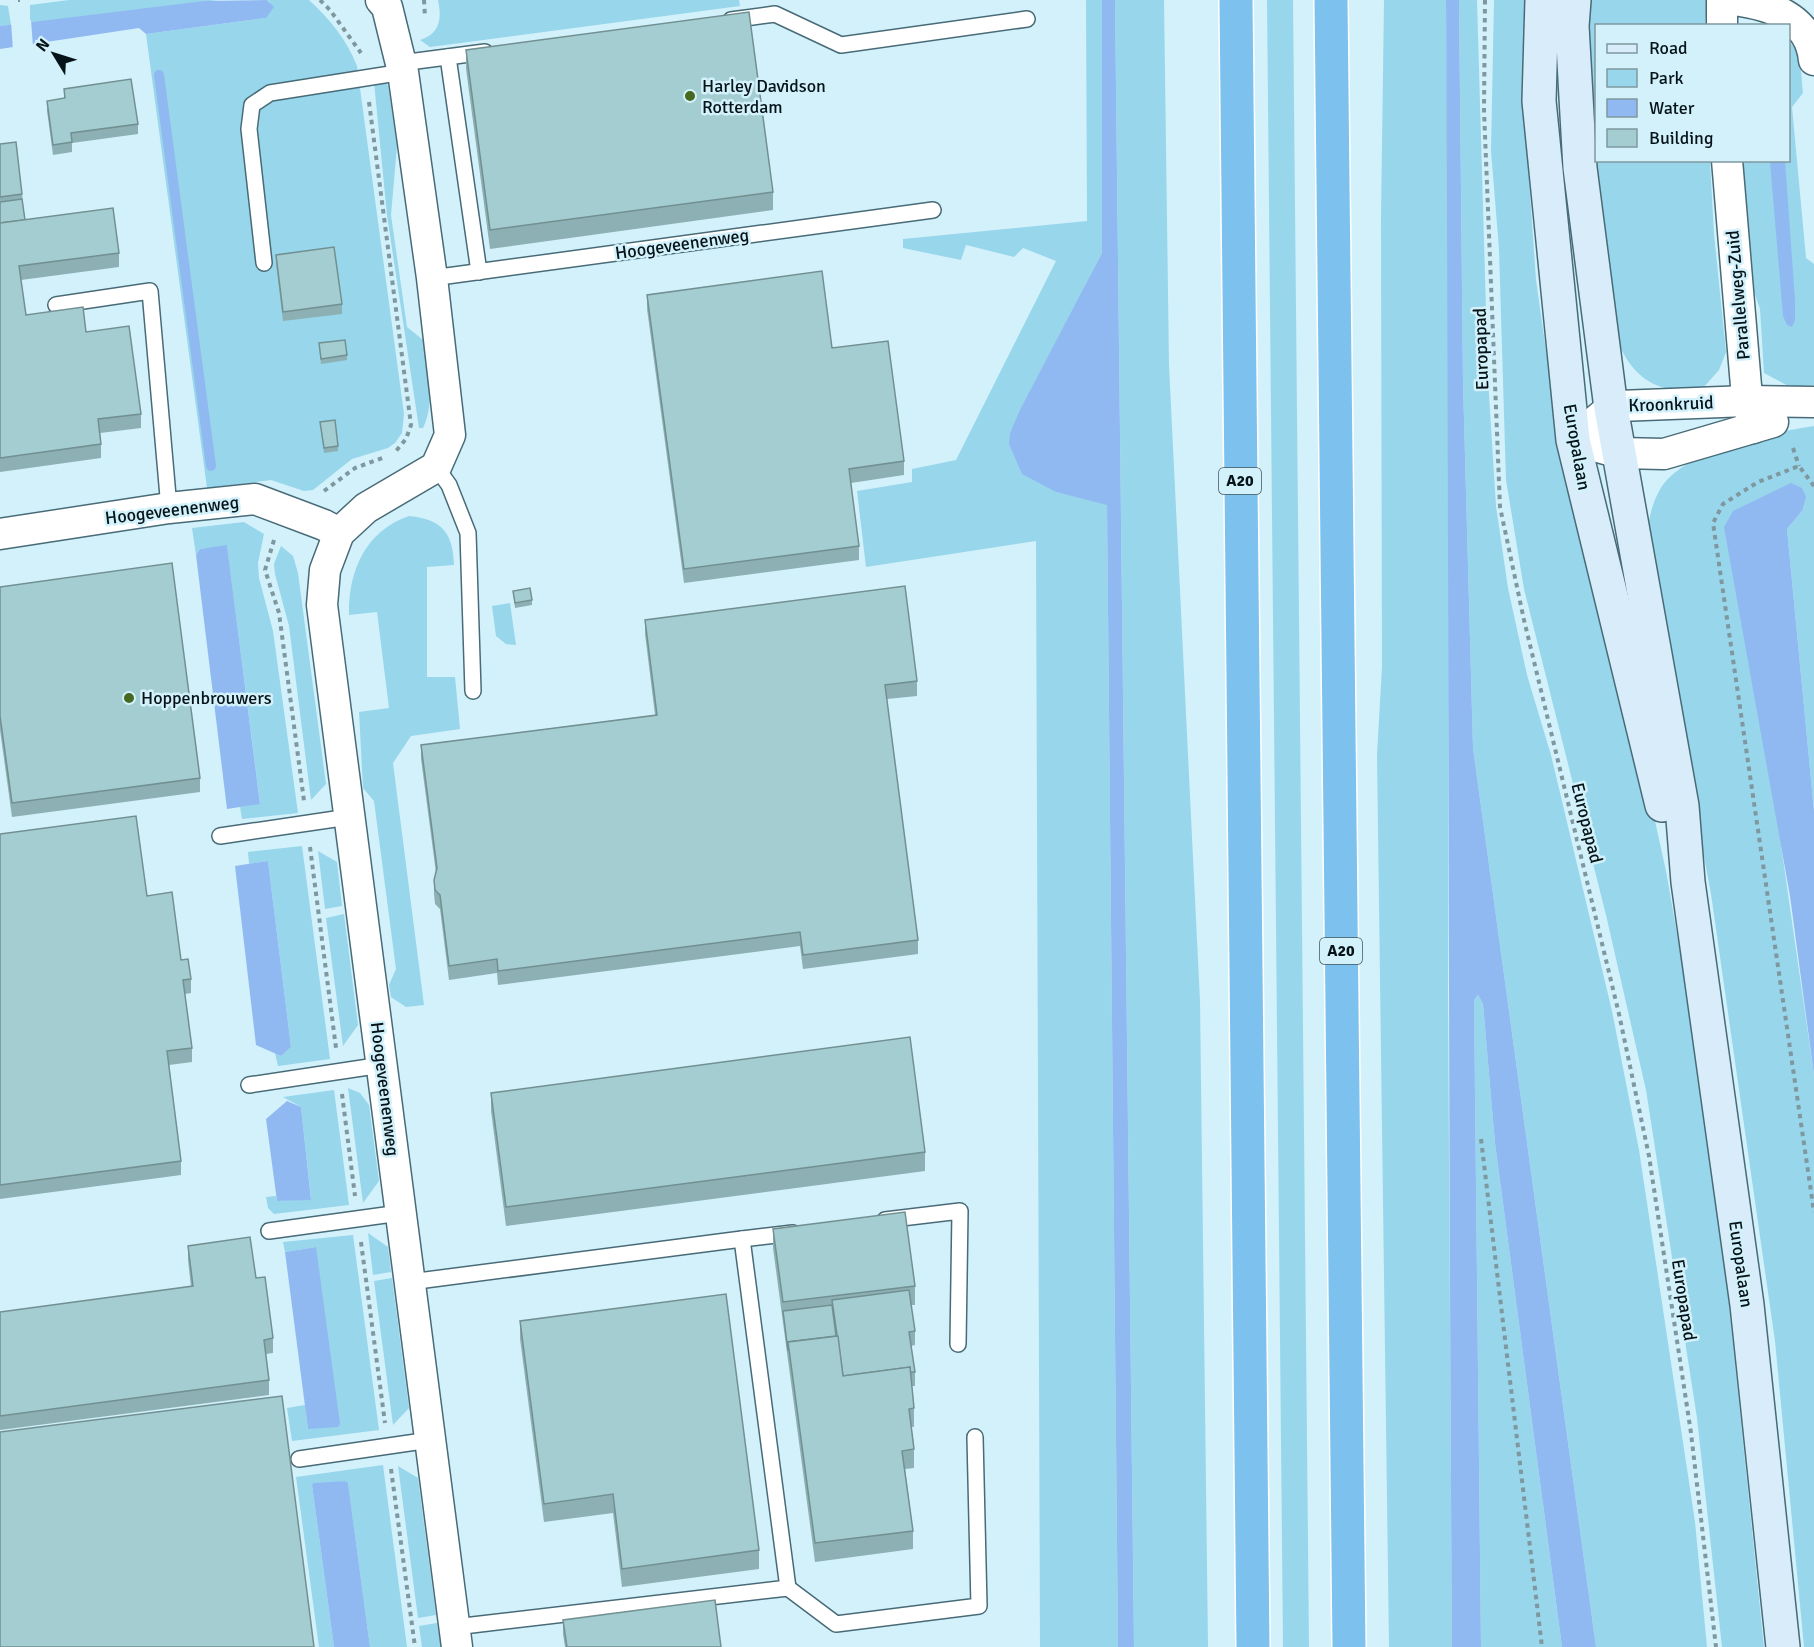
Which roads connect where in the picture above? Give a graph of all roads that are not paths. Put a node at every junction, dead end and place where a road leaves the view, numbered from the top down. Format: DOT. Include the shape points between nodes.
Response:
graph roads {
  1 [pos="381,0"];
  2 [pos="1236,0"];
  3 [pos="1331,0"];
  4 [pos="1542,0"];
  5 [pos="1574,0"];
  6 [pos="1722,0"];
  7 [pos="1734,0"];
  8 [pos="1027,19"];
  9 [pos="717,22"];
  10 [pos="1722,24"];
  11 [pos="495,51"];
  12 [pos="448,57"];
  13 [pos="1814,60"];
  14 [pos="402,67"];
  15 [pos="1727,162"];
  16 [pos="933,210"];
  17 [pos="264,263"];
  18 [pos="479,272"];
  19 [pos="432,278"];
  20 [pos="56,304"];
  21 [pos="1814,402"];
  22 [pos="1611,408"];
  23 [pos="1814,410"];
  24 [pos="1750,415"];
  25 [pos="1573,440"];
  26 [pos="1620,453"];
  27 [pos="436,467"];
  28 [pos="169,508"];
  29 [pos="339,533"];
  30 [pos="0,534"];
  31 [pos="473,691"];
  32 [pos="349,817"];
  33 [pos="220,836"];
  34 [pos="1688,882"];
  35 [pos="382,1065"];
  36 [pos="249,1085"];
  37 [pos="400,1213"];
  38 [pos="868,1223"];
  39 [pos="269,1230"];
  40 [pos="811,1230"];
  41 [pos="742,1239"];
  42 [pos="410,1282"];
  43 [pos="958,1344"];
  44 [pos="975,1437"];
  45 [pos="429,1440"];
  46 [pos="299,1459"];
  47 [pos="788,1588"];
  48 [pos="456,1637"];
  49 [pos="1253,1647"];
  50 [pos="1349,1647"];
  51 [pos="1783,1647"];
  1 -- 14 [label="street" via="387,7"];
  2 -- 49 [label="highway, A20"];
  3 -- 50 [label="highway, A20"];
  4 -- 25 [label="main road, Europalaan" via="1539,101"];
  5 -- 22 [label="main road, Europalaan" via="1580,168"];
  6 -- 10 [label="street"];
  7 -- 13 [label="street" via="1786,13 1812,43"];
  8 -- 9 [label="lane" via="841,45 776,14"];
  11 -- 12 [label="lane"];
  12 -- 14 [label="lane"];
  12 -- 18 [label="lane"];
  14 -- 17 [label="lane" via="270,93 252,105 249,129"];
  14 -- 19 [label="street"];
  15 -- 24 [label="street, Parallelweg-Zuid"];
  16 -- 18 [label="lane, Hoogeveenenweg"];
  18 -- 19 [label="lane, Hoogeveenenweg"];
  19 -- 27 [label="street" via="450,435"];
  20 -- 28 [label="lane" via="150,291"];
  21 -- 24 [label="street, Kroonkruid"];
  22 -- 24 [label="street, Kroonkruid"];
  22 -- 25 [label="street, Kroonkruid"];
  22 -- 26 [label="main road, Europalaan"];
  23 -- 24 [label="street, Kroonkruid"];
  24 -- 26 [label="street, Kroonkruid" via="1664,454"];
  25 -- 26 [label="street, Kroonkruid"];
  25 -- 34 [label="main road, Europalaan" via="1662,808"];
  26 -- 34 [label="main road, Europalaan" via="1682,806"];
  27 -- 29 [label="street, Hoogeveenenweg" via="366,508"];
  27 -- 31 [label="lane" via="449,485 468,533"];
  28 -- 29 [label="street, Hoogeveenenweg" via="255,499"];
  28 -- 30 [label="street, Hoogeveenenweg"];
  29 -- 32 [label="street, Hoogeveenenweg" via="325,570 322,604"];
  32 -- 33 [label="lane"];
  32 -- 35 [label="street, Hoogeveenenweg"];
  34 -- 51 [label="main road, Europalaan" via="1747,1305"];
  35 -- 36 [label="lane"];
  35 -- 37 [label="street, Hoogeveenenweg"];
  37 -- 39 [label="lane"];
  37 -- 42 [label="street, Hoogeveenenweg"];
  38 -- 43 [label="lane" via="960,1211"];
  40 -- 41 [label="lane"];
  41 -- 42 [label="lane"];
  41 -- 47 [label="lane"];
  42 -- 45 [label="street, Hoogeveenenweg"];
  44 -- 47 [label="lane" via="979,1606 836,1624"];
  45 -- 46 [label="lane"];
  45 -- 48 [label="street, Hoogeveenenweg"];
  47 -- 48 [label="lane"];
}
